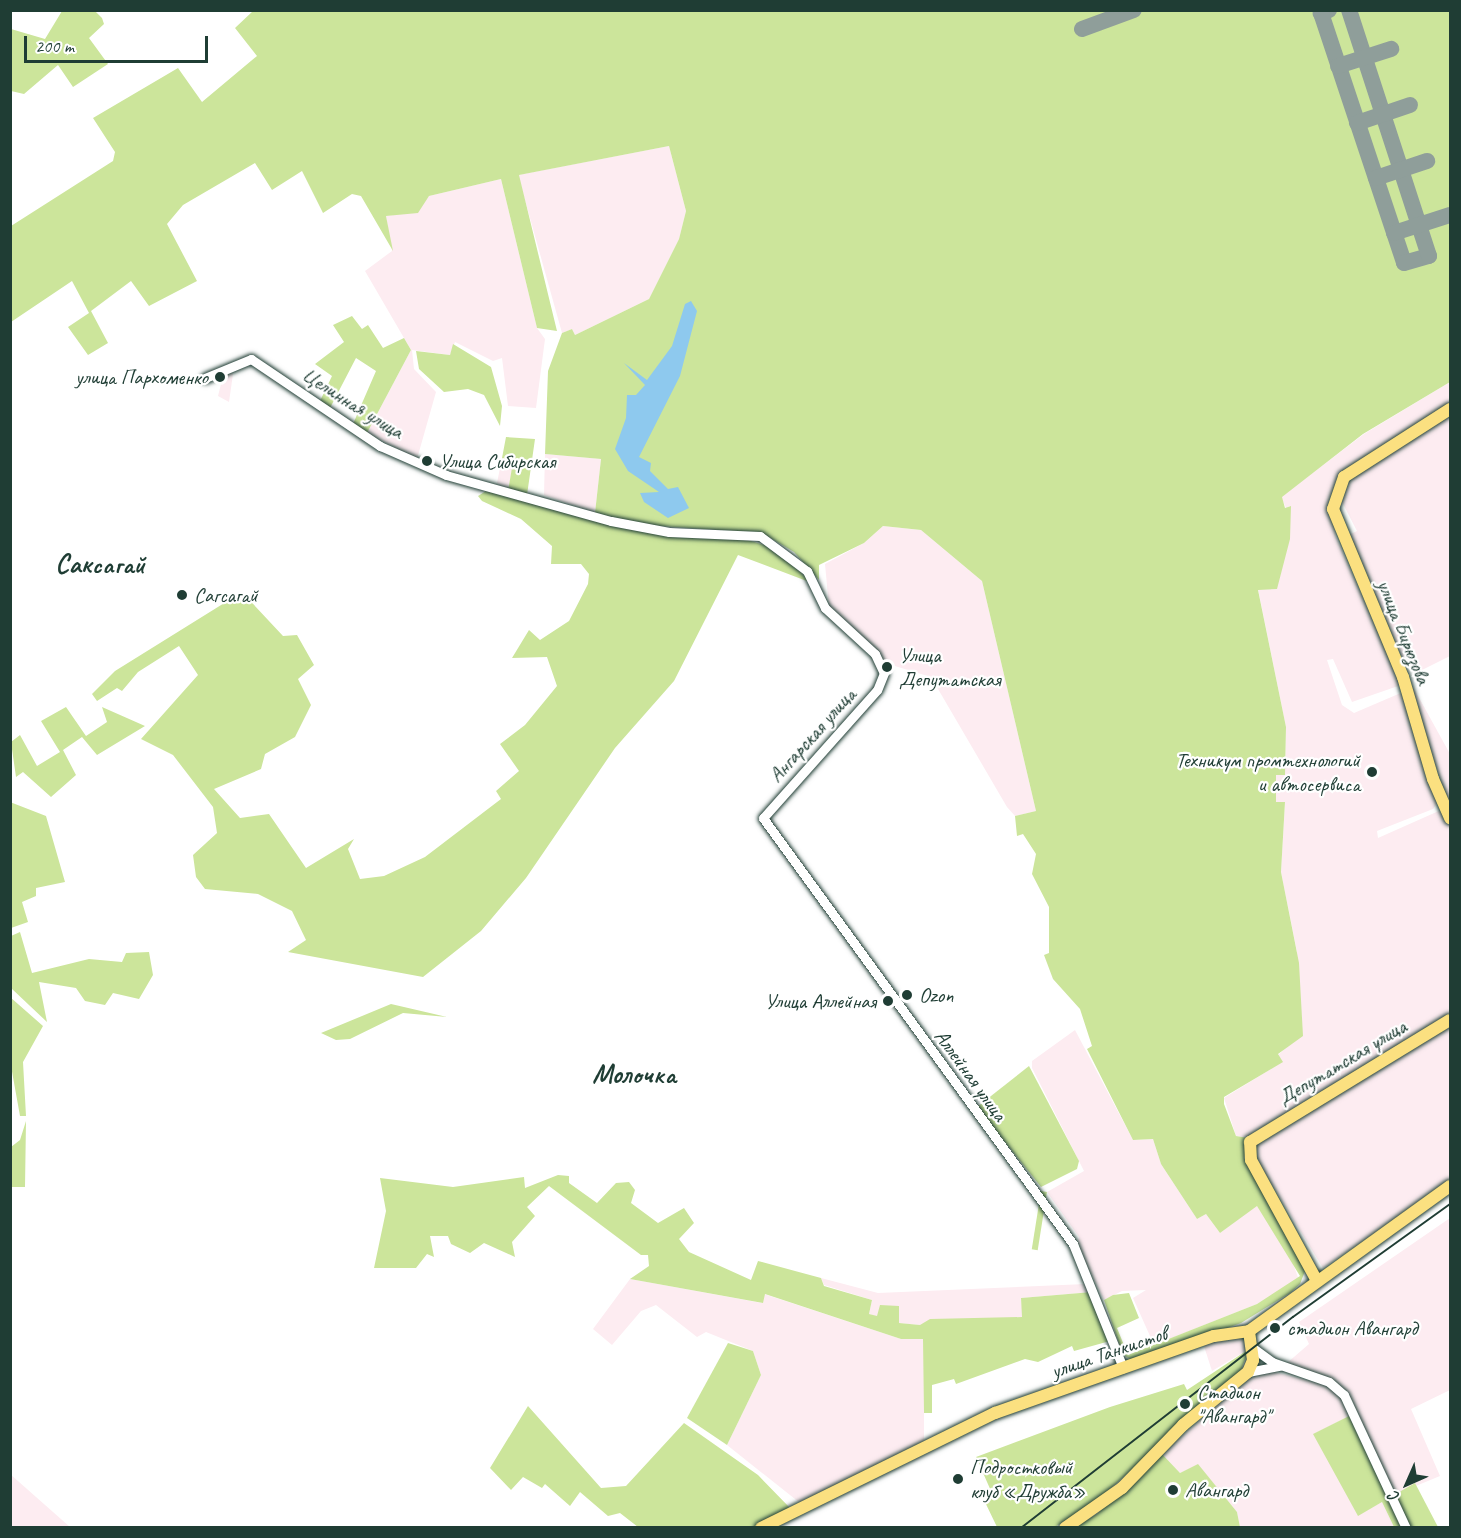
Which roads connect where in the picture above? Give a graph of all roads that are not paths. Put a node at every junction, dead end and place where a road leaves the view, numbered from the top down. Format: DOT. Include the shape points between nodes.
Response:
graph roads {
  1 [pos="205,378"];
  2 [pos="1450,409"];
  3 [pos="884,673"];
  4 [pos="763,818"];
  5 [pos="1450,818"];
  6 [pos="1450,1020"];
  7 [pos="1450,1186"];
  8 [pos="1317,1281"];
  9 [pos="1249,1332"];
  10 [pos="1253,1348"];
  11 [pos="1284,1366"];
  12 [pos="1123,1368"];
  13 [pos="1248,1372"];
  14 [pos="761,1527"];
  15 [pos="1065,1527"];
  16 [pos="1406,1527"];
  1 -- 3 [label="street, Целинная улица" via="244,359 260,364 380,446 446,476 669,532 737,532 776,543 807,571 825,608 875,654"];
  2 -- 5 [label="main road, улица Бирюзова" via="1357,468 1337,487 1335,522 1403,677 1433,779"];
  3 -- 4 [label="street, Ангарская улица" via="877,690"];
  4 -- 12 [label="street, Аллейная улица" via="1073,1244"];
  6 -- 8 [label="main road, Депутатская улица" via="1254,1137 1248,1147 1251,1161"];
  7 -- 8 [label="main road"];
  8 -- 9 [label="main road"];
  9 -- 10 [label="main road"];
  9 -- 12 [label="main road, улица Танкистов" via="1214,1336"];
  10 -- 11 [label="street"];
  10 -- 13 [label="main road"];
  11 -- 13 [label="street"];
  11 -- 16 [label="street" via="1320,1378 1344,1395"];
  12 -- 14 [label="main road, улица Танкистов" via="961,1427"];
  13 -- 15 [label="main road" via="1183,1425 1122,1488"];
}
